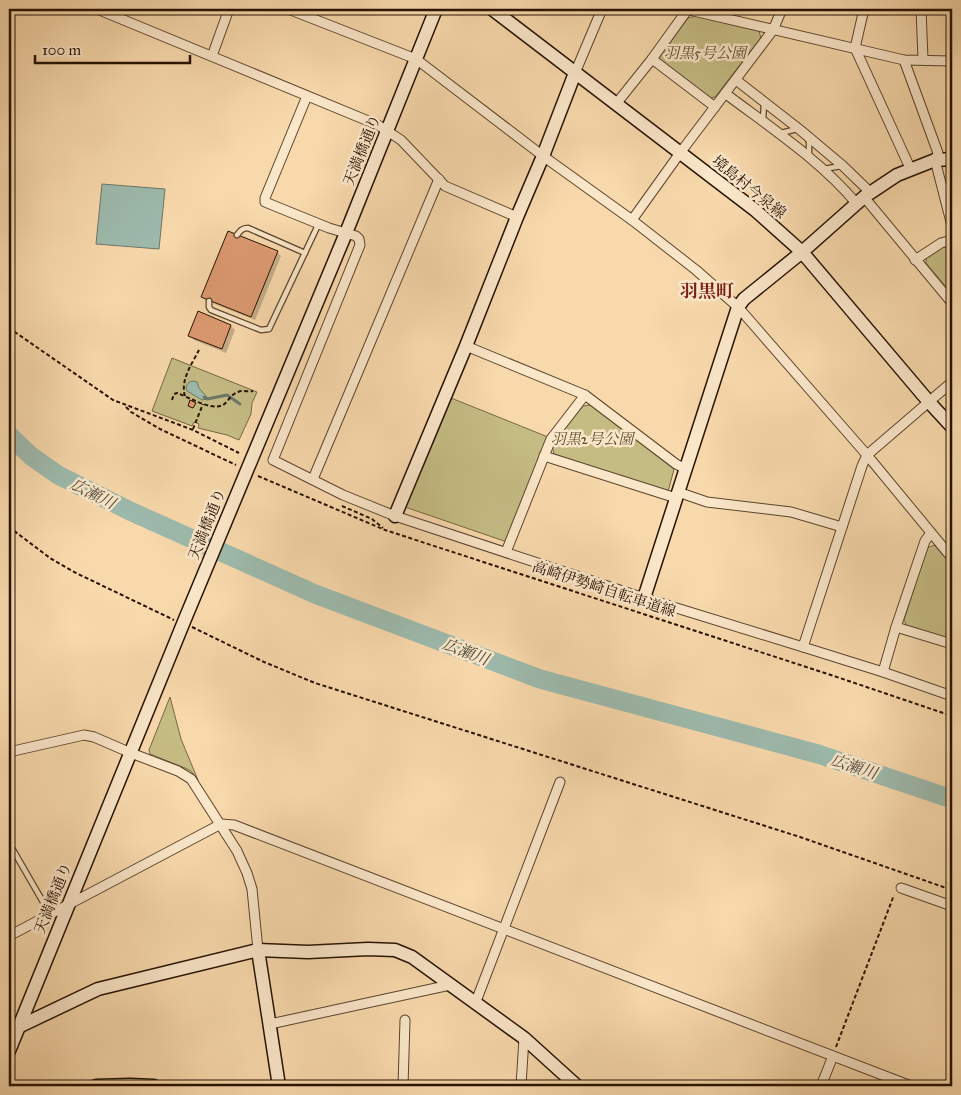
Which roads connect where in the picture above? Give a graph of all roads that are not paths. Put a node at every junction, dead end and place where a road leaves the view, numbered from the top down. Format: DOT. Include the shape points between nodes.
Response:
graph roads {
  1 [pos="97,9"];
  2 [pos="229,9"];
  3 [pos="288,9"];
  4 [pos="436,9"];
  5 [pos="492,9"];
  6 [pos="602,9"];
  7 [pos="687,9"];
  8 [pos="782,9"];
  9 [pos="864,9"];
  10 [pos="921,9"];
  11 [pos="773,30"];
  12 [pos="855,48"];
  13 [pos="212,56"];
  14 [pos="416,59"];
  15 [pos="652,59"];
  16 [pos="923,59"];
  17 [pos="904,60"];
  18 [pos="952,61"];
  19 [pos="575,73"];
  20 [pos="736,80"];
  21 [pos="726,94"];
  22 [pos="307,96"];
  23 [pos="764,102"];
  24 [pos="616,104"];
  25 [pos="715,107"];
  26 [pos="763,122"];
  27 [pos="799,128"];
  28 [pos="387,130"];
  29 [pos="778,134"];
  30 [pos="810,138"];
  31 [pos="680,153"];
  32 [pos="543,156"];
  33 [pos="809,157"];
  34 [pos="952,159"];
  35 [pos="935,160"];
  36 [pos="843,166"];
  37 [pos="823,170"];
  38 [pos="911,170"];
  39 [pos="439,179"];
  40 [pos="864,198"];
  41 [pos="517,217"];
  42 [pos="632,220"];
  43 [pos="318,224"];
  44 [pos="952,226"];
  45 [pos="346,233"];
  46 [pos="237,235"];
  47 [pos="952,240"];
  48 [pos="802,252"];
  49 [pos="305,253"];
  50 [pos="915,260"];
  51 [pos="209,300"];
  52 [pos="952,304"];
  53 [pos="738,307"];
  54 [pos="466,346"];
  55 [pos="952,382"];
  56 [pos="585,395"];
  57 [pos="929,402"];
  58 [pos="952,428"];
  59 [pos="867,455"];
  60 [pos="544,456"];
  61 [pos="686,468"];
  62 [pos="313,479"];
  63 [pos="677,495"];
  64 [pos="395,516"];
  65 [pos="842,527"];
  66 [pos="931,533"];
  67 [pos="506,552"];
  68 [pos="952,558"];
  69 [pos="644,598"];
  70 [pos="896,627"];
  71 [pos="952,644"];
  72 [pos="803,646"];
  73 [pos="883,672"];
  74 [pos="952,696"];
  75 [pos="9,752"];
  76 [pos="131,753"];
  77 [pos="560,782"];
  78 [pos="221,824"];
  79 [pos="9,843"];
  80 [pos="901,888"];
  81 [pos="68,904"];
  82 [pos="952,906"];
  83 [pos="50,914"];
  84 [pos="503,930"];
  85 [pos="9,936"];
  86 [pos="258,950"];
  87 [pos="450,985"];
  88 [pos="475,1004"];
  89 [pos="405,1020"];
  90 [pos="270,1024"];
  91 [pos="14,1029"];
  92 [pos="524,1038"];
  93 [pos="9,1051"];
  94 [pos="833,1056"];
  95 [pos="96,1086"];
  96 [pos="154,1086"];
  97 [pos="279,1086"];
  98 [pos="403,1086"];
  99 [pos="521,1086"];
  100 [pos="577,1086"];
  101 [pos="821,1086"];
  102 [pos="910,1086"];
  1 -- 13 [label="street"];
  2 -- 13 [label="street"];
  3 -- 14 [label="street"];
  4 -- 14 [label="street, 天満橋通り"];
  5 -- 19 [label="street, 境島村今泉線"];
  6 -- 19 [label="street"];
  7 -- 11 [label="street"];
  7 -- 15 [label="street"];
  8 -- 11 [label="street"];
  9 -- 12 [label="street"];
  10 -- 16 [label="street"];
  11 -- 12 [label="street"];
  11 -- 20 [label="street"];
  12 -- 17 [label="street"];
  12 -- 38 [label="street"];
  13 -- 22 [label="street"];
  14 -- 28 [label="street, 天満橋通り"];
  14 -- 32 [label="street"];
  15 -- 24 [label="street"];
  15 -- 25 [label="street"];
  16 -- 17 [label="street"];
  16 -- 18 [label="street"];
  17 -- 35 [label="street" via="938,153"];
  19 -- 24 [label="street, 境島村今泉線"];
  19 -- 32 [label="street"];
  20 -- 21 [label="street"];
  20 -- 23 [label="street"];
  21 -- 25 [label="street"];
  21 -- 26 [label="street"];
  22 -- 28 [label="street"];
  22 -- 43 [label="street" via="265,202"];
  23 -- 26 [label="lane"];
  23 -- 27 [label="street"];
  24 -- 31 [label="street, 境島村今泉線"];
  25 -- 31 [label="street"];
  26 -- 29 [label="street"];
  27 -- 29 [label="lane"];
  27 -- 30 [label="street"];
  28 -- 39 [label="street"];
  28 -- 45 [label="street, 天満橋通り"];
  29 -- 33 [label="street"];
  30 -- 33 [label="lane"];
  30 -- 36 [label="street"];
  31 -- 42 [label="street"];
  31 -- 48 [label="street, 境島村今泉線" via="755,210"];
  32 -- 41 [label="street"];
  32 -- 42 [label="street"];
  33 -- 37 [label="street"];
  34 -- 35 [label="street"];
  35 -- 38 [label="street"];
  35 -- 44 [label="street"];
  36 -- 37 [label="lane"];
  36 -- 40 [label="street"];
  37 -- 40 [label="street" via="843,188"];
  38 -- 40 [label="street"];
  39 -- 41 [label="street" via="445,186"];
  39 -- 62 [label="street"];
  40 -- 48 [label="street"];
  40 -- 50 [label="street"];
  41 -- 54 [label="street"];
  42 -- 53 [label="street"];
  43 -- 45 [label="street"];
  43 -- 49 [label="lane"];
  45 -- 62 [label="street" via="356,236 360,245 273,460"];
  45 -- 76 [label="street, 天満橋通り"];
  46 -- 49 [label="lane" via="240,230 248,228"];
  47 -- 50 [label="street" via="941,243"];
  48 -- 53 [label="street"];
  48 -- 57 [label="street, 境島村今泉線"];
  49 -- 51 [label="lane" via="269,329 261,330 211,310"];
  50 -- 52 [label="street"];
  53 -- 59 [label="street"];
  53 -- 61 [label="street"];
  54 -- 56 [label="street"];
  54 -- 64 [label="street"];
  55 -- 57 [label="street"];
  56 -- 60 [label="street" via="551,439"];
  56 -- 61 [label="street" via="676,464"];
  57 -- 58 [label="street, 境島村今泉線"];
  57 -- 59 [label="street"];
  59 -- 65 [label="street"];
  59 -- 66 [label="street"];
  60 -- 63 [label="street"];
  60 -- 67 [label="street"];
  61 -- 63 [label="street"];
  62 -- 64 [label="street"];
  63 -- 65 [label="street" via="791,512"];
  63 -- 69 [label="street"];
  64 -- 67 [label="street"];
  65 -- 72 [label="street"];
  66 -- 68 [label="street"];
  66 -- 70 [label="street" via="924,541"];
  67 -- 69 [label="street"];
  69 -- 72 [label="street"];
  70 -- 71 [label="street"];
  70 -- 73 [label="street"];
  72 -- 73 [label="street"];
  73 -- 74 [label="street"];
  75 -- 76 [label="street" via="84,735"];
  76 -- 78 [label="street" via="192,779"];
  76 -- 81 [label="street, 天満橋通り"];
  77 -- 84 [label="street"];
  78 -- 81 [label="street"];
  78 -- 84 [label="street" via="234,825"];
  78 -- 86 [label="street" via="237,851 252,889"];
  79 -- 83 [label="lane"];
  80 -- 82 [label="street"];
  81 -- 83 [label="street"];
  81 -- 91 [label="street, 天満橋通り"];
  83 -- 85 [label="street"];
  84 -- 88 [label="street"];
  84 -- 94 [label="street"];
  86 -- 87 [label="street" via="395,950 412,957"];
  86 -- 90 [label="street"];
  86 -- 91 [label="street" via="98,989"];
  87 -- 88 [label="street"];
  87 -- 90 [label="street"];
  88 -- 92 [label="street"];
  89 -- 98 [label="street"];
  90 -- 97 [label="street"];
  91 -- 93 [label="street, 天満橋通り"];
  92 -- 99 [label="street"];
  92 -- 100 [label="street"];
  94 -- 101 [label="street"];
  94 -- 102 [label="street"];
  95 -- 96 [label="street"];
}
